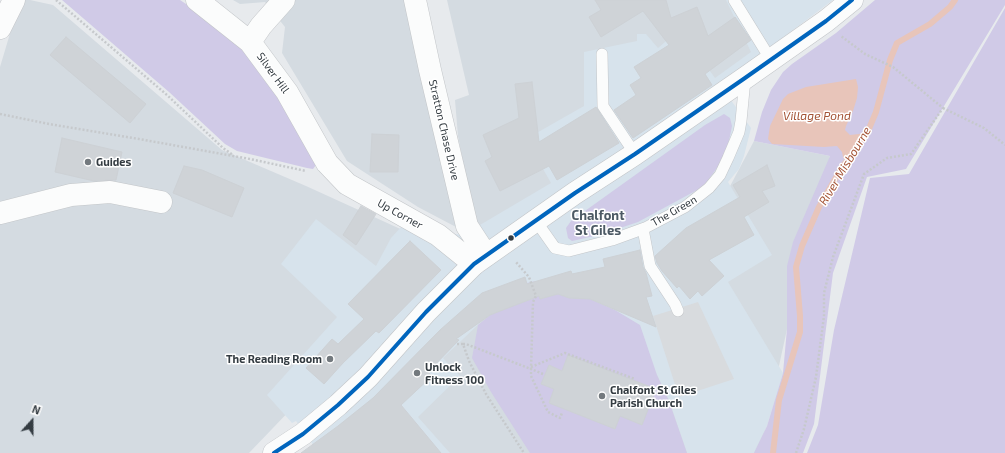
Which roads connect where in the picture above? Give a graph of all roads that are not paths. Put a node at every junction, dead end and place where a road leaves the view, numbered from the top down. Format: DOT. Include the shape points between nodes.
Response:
graph roads {
  1 [pos="14,0"];
  2 [pos="197,0"];
  3 [pos="284,0"];
  4 [pos="415,0"];
  5 [pos="734,0"];
  6 [pos="852,0"];
  7 [pos="0,28"];
  8 [pos="250,42"];
  9 [pos="602,54"];
  10 [pos="770,60"];
  11 [pos="745,78"];
  12 [pos="635,154"];
  13 [pos="327,164"];
  14 [pos="161,202"];
  15 [pos="0,213"];
  16 [pos="536,221"];
  17 [pos="643,229"];
  18 [pos="487,255"];
  19 [pos="678,311"];
  20 [pos="274,453"];
  1 -- 7 [label="street"];
  2 -- 8 [label="street, Silver Hill"];
  3 -- 8 [label="street"];
  4 -- 18 [label="street, Stratton Chase Drive" via="467,226"];
  5 -- 10 [label="lane"];
  6 -- 10 [label="street"];
  8 -- 13 [label="street, Silver Hill" via="287,92"];
  9 -- 12 [label="lane" via="603,106"];
  10 -- 11 [label="street"];
  11 -- 12 [label="street"];
  11 -- 17 [label="lane, The Green" via="741,121 720,175 709,188 685,207"];
  12 -- 16 [label="street"];
  13 -- 18 [label="street, Up Corner" via="347,184 438,235"];
  14 -- 15 [label="street" via="110,192 71,195"];
  16 -- 17 [label="lane, The Green" via="555,248 569,251"];
  16 -- 18 [label="street"];
  17 -- 19 [label="lane" via="650,266"];
  18 -- 20 [label="street" via="426,312 368,377 338,405 303,434"];
}
